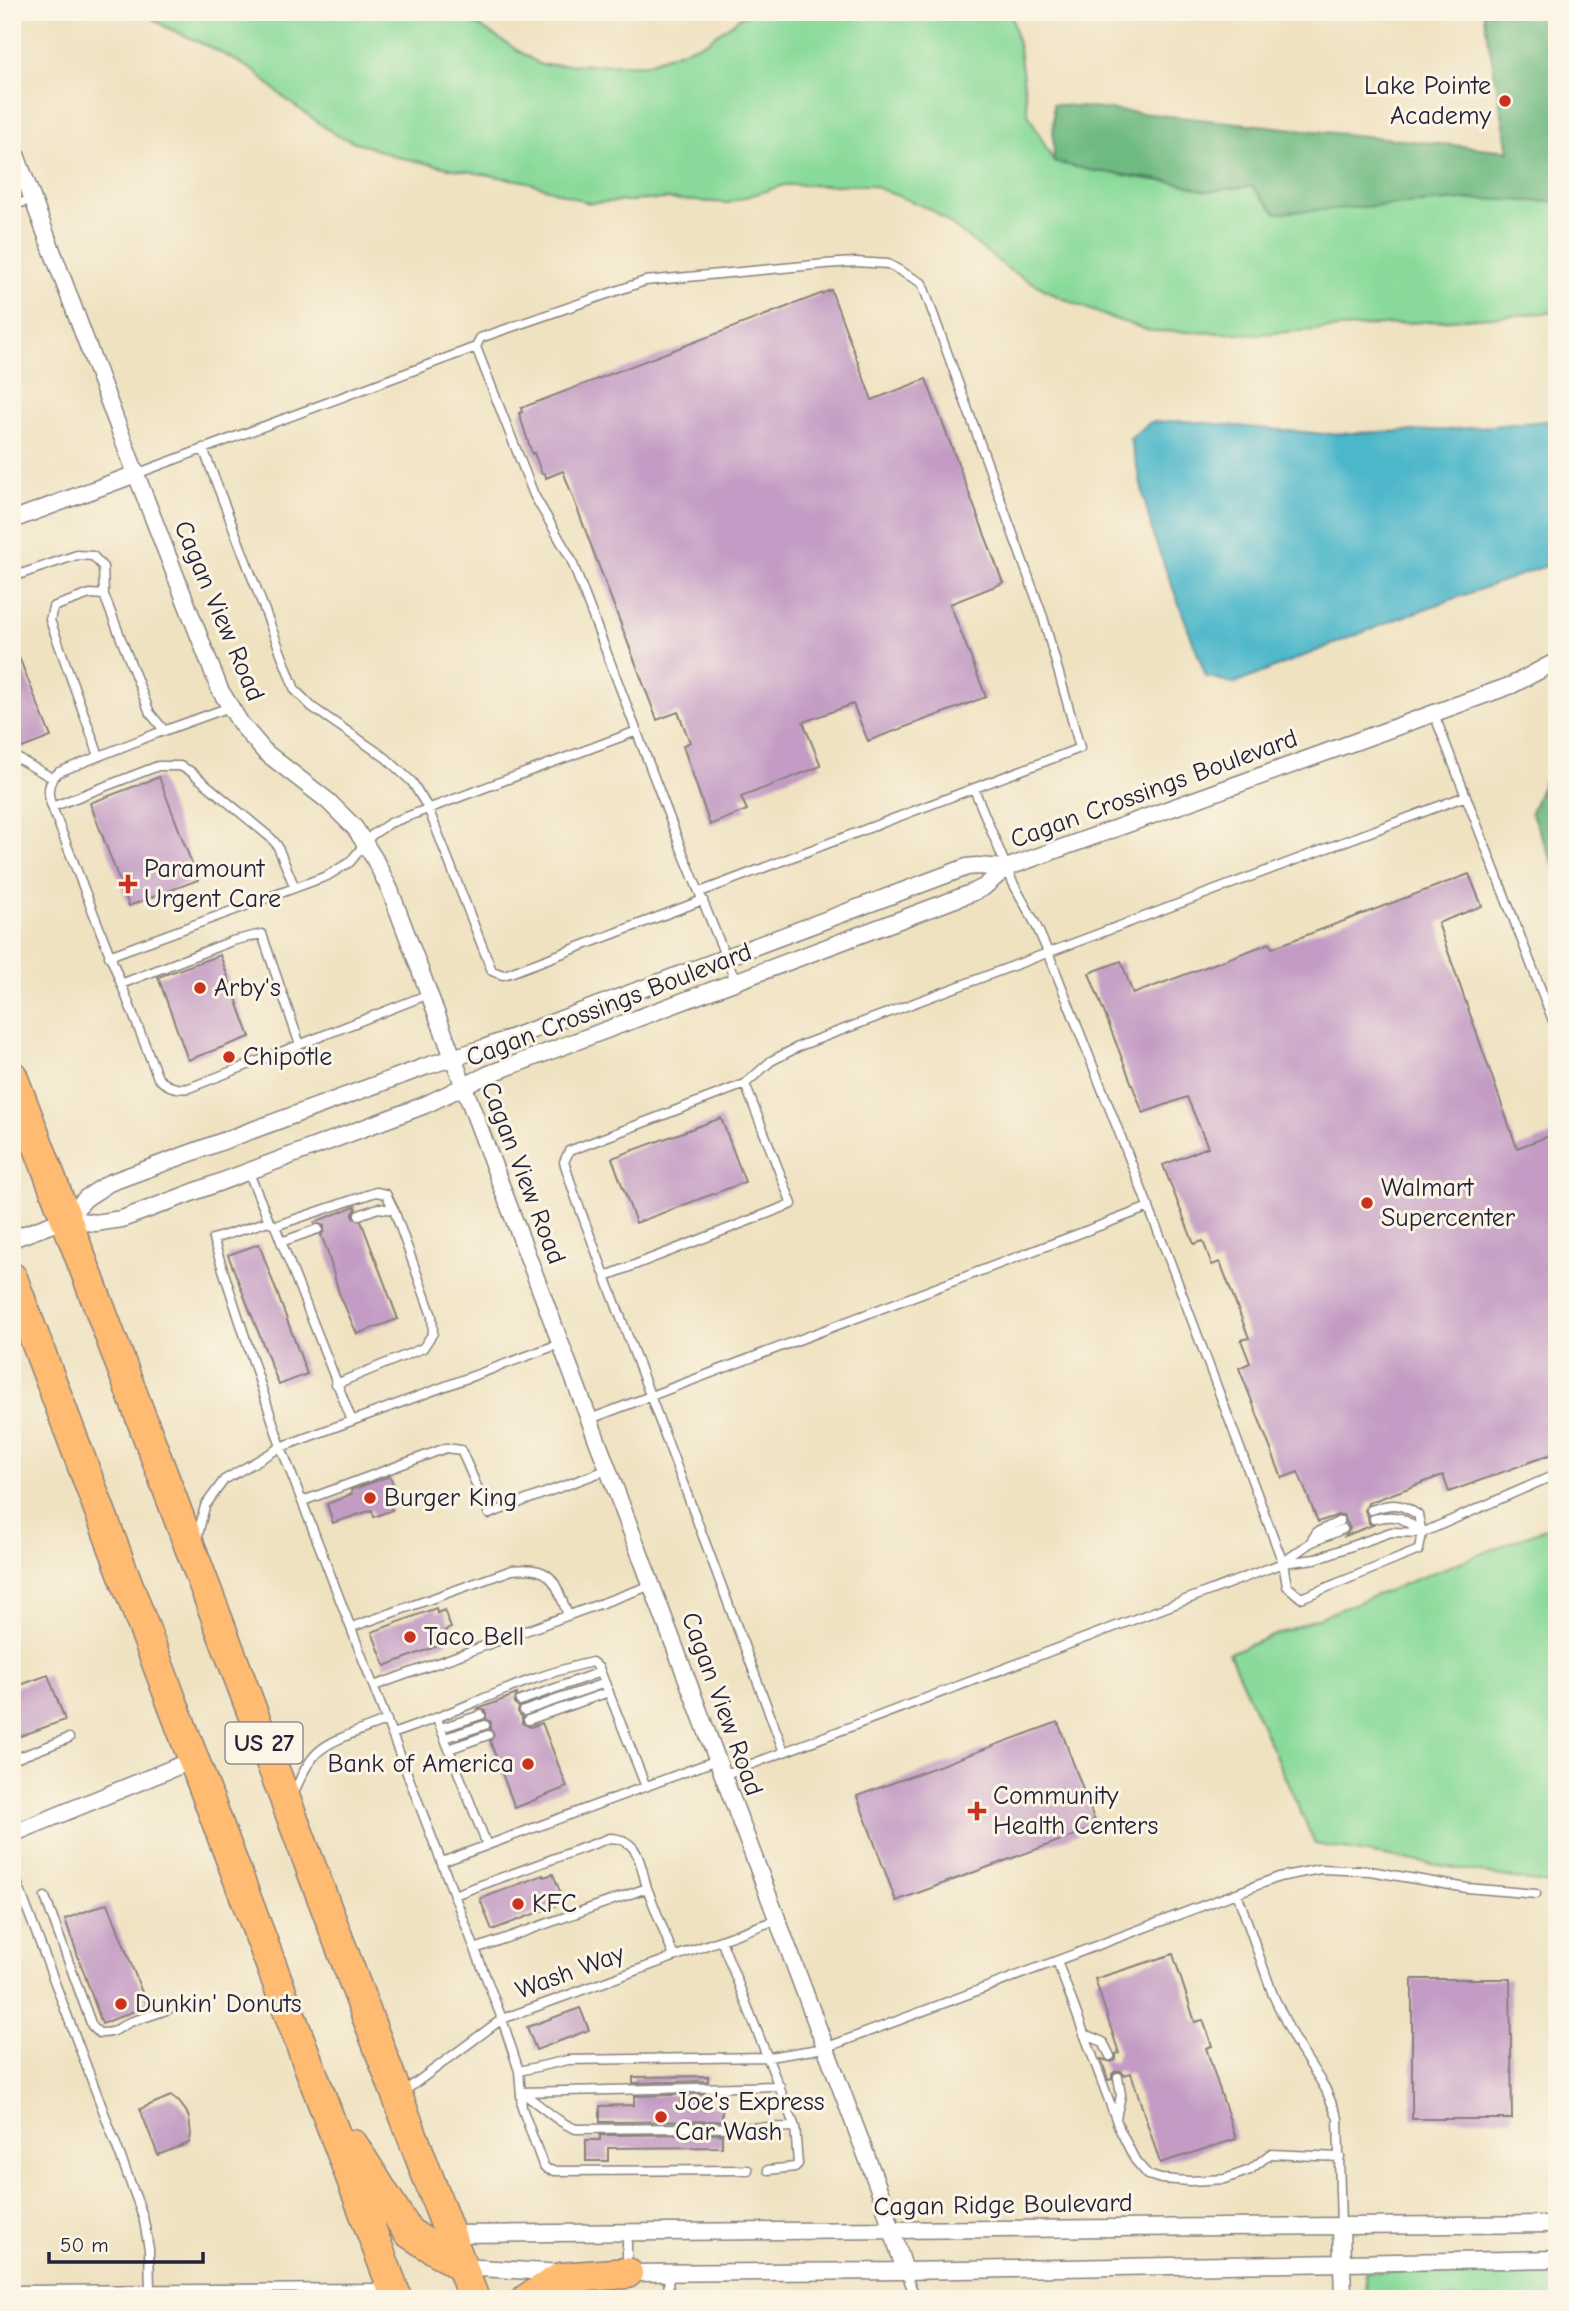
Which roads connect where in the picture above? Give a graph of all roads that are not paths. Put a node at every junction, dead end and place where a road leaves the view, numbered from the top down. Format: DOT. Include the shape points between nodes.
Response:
graph roads {
  1 [pos="12,144"];
  2 [pos="33,198"];
  3 [pos="12,206"];
  4 [pos="476,347"];
  5 [pos="203,448"];
  6 [pos="136,474"];
  7 [pos="12,520"];
  8 [pos="12,578"];
  9 [pos="104,595"];
  10 [pos="1557,661"];
  11 [pos="230,707"];
  12 [pos="1434,714"];
  13 [pos="164,730"];
  14 [pos="637,731"];
  15 [pos="12,755"];
  16 [pos="99,756"];
  17 [pos="52,778"];
  18 [pos="974,789"];
  19 [pos="1466,796"];
  20 [pos="52,807"];
  21 [pos="428,808"];
  22 [pos="365,842"];
  23 [pos="1006,868"];
  24 [pos="295,888"];
  25 [pos="702,896"];
  26 [pos="1048,953"];
  27 [pos="109,956"];
  28 [pos="727,958"];
  29 [pos="736,982"];
  30 [pos="121,984"];
  31 [pos="429,995"];
  32 [pos="1557,1031"];
  33 [pos="300,1045"];
  34 [pos="453,1058"];
  35 [pos="12,1076"];
  36 [pos="746,1084"];
  37 [pos="464,1087"];
  38 [pos="248,1171"];
  39 [pos="1149,1207"];
  40 [pos="394,1210"];
  41 [pos="359,1215"];
  42 [pos="66,1219"];
  43 [pos="272,1223"];
  44 [pos="318,1229"];
  45 [pos="12,1239"];
  46 [pos="281,1242"];
  47 [pos="606,1276"];
  48 [pos="12,1278"];
  49 [pos="562,1343"];
  50 [pos="336,1384"];
  51 [pos="649,1395"];
  52 [pos="590,1419"];
  53 [pos="352,1421"];
  54 [pos="282,1447"];
  55 [pos="609,1469"];
  56 [pos="1557,1474"];
  57 [pos="303,1501"];
  58 [pos="1373,1514"];
  59 [pos="1341,1525"];
  60 [pos="1422,1533"];
  61 [pos="193,1552"];
  62 [pos="1283,1563"];
  63 [pos="652,1585"];
  64 [pos="568,1615"];
  65 [pos="352,1627"];
  66 [pos="600,1670"];
  67 [pos="605,1683"];
  68 [pos="374,1686"];
  69 [pos="609,1692"];
  70 [pos="520,1701"];
  71 [pos="524,1711"];
  72 [pos="481,1715"];
  73 [pos="387,1720"];
  74 [pos="528,1720"];
  75 [pos="439,1724"];
  76 [pos="485,1725"];
  77 [pos="392,1734"];
  78 [pos="488,1735"];
  79 [pos="69,1738"];
  80 [pos="445,1738"];
  81 [pos="449,1749"];
  82 [pos="783,1752"];
  83 [pos="12,1760"];
  84 [pos="193,1760"];
  85 [pos="720,1768"];
  86 [pos="646,1787"];
  87 [pos="288,1806"];
  88 [pos="12,1834"];
  89 [pos="487,1845"];
  90 [pos="442,1862"];
  91 [pos="12,1869"];
  92 [pos="647,1888"];
  93 [pos="1237,1893"];
  94 [pos="1536,1894"];
  95 [pos="454,1895"];
  96 [pos="45,1897"];
  97 [pos="776,1920"];
  98 [pos="721,1940"];
  99 [pos="475,1949"];
  100 [pos="674,1957"];
  101 [pos="1057,1961"];
  102 [pos="169,2009"];
  103 [pos="502,2019"];
  104 [pos="1084,2034"];
  105 [pos="825,2048"];
  106 [pos="1110,2056"];
  107 [pos="769,2057"];
  108 [pos="519,2071"];
  109 [pos="1118,2077"];
  110 [pos="780,2086"];
  111 [pos="319,2092"];
  112 [pos="521,2092"];
  113 [pos="397,2097"];
  114 [pos="1116,2118"];
  115 [pos="795,2127"];
  116 [pos="1340,2157"];
  117 [pos="748,2170"];
  118 [pos="768,2170"];
  119 [pos="1557,2224"];
  120 [pos="1341,2227"];
  121 [pos="892,2231"];
  122 [pos="627,2233"];
  123 [pos="449,2234"];
  124 [pos="1557,2259"];
  125 [pos="1342,2263"];
  126 [pos="461,2267"];
  127 [pos="905,2271"];
  128 [pos="627,2273"];
  129 [pos="668,2273"];
  130 [pos="150,2289"];
  131 [pos="12,2290"];
  132 [pos="58,2294"];
  133 [pos="400,2295"];
  134 [pos="474,2299"];
  135 [pos="527,2299"];
  136 [pos="669,2299"];
  137 [pos="916,2299"];
  138 [pos="1343,2299"];
  1 -- 2 [label="street, Cagan View Road"];
  2 -- 3 [label="lane"];
  2 -- 6 [label="street, Cagan View Road"];
  4 -- 5 [label="lane"];
  4 -- 14 [label="lane" via="534,495 571,559"];
  4 -- 18 [label="lane" via="480,338 645,282 855,262 888,264 922,283 1043,617 1080,748"];
  5 -- 6 [label="lane"];
  5 -- 21 [label="lane" via="295,690 400,770"];
  6 -- 7 [label="street"];
  6 -- 11 [label="street, Cagan View Road" via="211,670"];
  8 -- 9 [label="lane" via="77,555 93,556 103,567"];
  9 -- 13 [label="lane" via="150,713"];
  9 -- 16 [label="lane" via="90,594 52,607 50,620"];
  10 -- 12 [label="street, Cagan Crossings Boulevard" via="1512,685"];
  11 -- 13 [label="lane"];
  11 -- 22 [label="street, Cagan View Road" via="265,752 328,801"];
  12 -- 19 [label="lane"];
  12 -- 23 [label="street, Cagan Crossings Boulevard"];
  13 -- 16 [label="lane"];
  14 -- 21 [label="lane"];
  14 -- 25 [label="lane"];
  15 -- 17 [label="lane"];
  16 -- 17 [label="lane"];
  17 -- 20 [label="lane"];
  18 -- 23 [label="lane"];
  18 -- 25 [label="lane"];
  19 -- 26 [label="lane"];
  19 -- 32 [label="lane"];
  20 -- 24 [label="lane" via="158,766 180,766 271,838"];
  20 -- 27 [label="lane"];
  21 -- 22 [label="lane" via="390,823"];
  21 -- 25 [label="lane" via="488,964 497,974 510,973"];
  22 -- 24 [label="lane" via="338,870"];
  22 -- 31 [label="street, Cagan View Road" via="390,890"];
  23 -- 26 [label="lane"];
  23 -- 28 [label="street, Cagan Crossings Boulevard" via="967,867"];
  23 -- 29 [label="street, Cagan Crossings Boulevard" via="974,892"];
  24 -- 27 [label="lane"];
  25 -- 28 [label="lane"];
  26 -- 36 [label="lane" via="802,1045 771,1061"];
  26 -- 39 [label="lane"];
  27 -- 30 [label="lane"];
  28 -- 29 [label="lane"];
  28 -- 34 [label="street, Cagan Crossings Boulevard"];
  29 -- 37 [label="street, Cagan Crossings Boulevard"];
  30 -- 33 [label="lane" via="158,1078 171,1087 189,1088"];
  30 -- 33 [label="lane" via="262,934"];
  31 -- 33 [label="lane"];
  31 -- 34 [label="street, Cagan View Road"];
  34 -- 37 [label="street, Cagan View Road"];
  34 -- 42 [label="street, Cagan Crossings Boulevard" via="112,1182 86,1198"];
  35 -- 42 [label="highway, US 27"];
  36 -- 47 [label="lane" via="569,1151 564,1163"];
  36 -- 47 [label="lane" via="792,1204"];
  37 -- 38 [label="street, Cagan Crossings Boulevard"];
  37 -- 49 [label="street, Cagan View Road"];
  38 -- 42 [label="street, Cagan Crossings Boulevard" via="122,1219 94,1223"];
  38 -- 43 [label="lane"];
  39 -- 51 [label="lane"];
  39 -- 62 [label="lane"];
  40 -- 41 [label="lane" via="378,1208"];
  40 -- 43 [label="lane" via="386,1194 376,1192"];
  40 -- 50 [label="lane" via="432,1317 433,1333 423,1348"];
  42 -- 45 [label="street"];
  42 -- 61 [label="highway, US 27"];
  43 -- 46 [label="lane"];
  43 -- 54 [label="lane" via="213,1239"];
  44 -- 46 [label="lane"];
  46 -- 50 [label="lane"];
  47 -- 51 [label="lane"];
  48 -- 84 [label="highway, US 27"];
  49 -- 52 [label="street, Cagan View Road"];
  49 -- 53 [label="lane"];
  50 -- 53 [label="lane"];
  51 -- 52 [label="lane"];
  51 -- 82 [label="lane"];
  52 -- 55 [label="street, Cagan View Road"];
  53 -- 54 [label="lane"];
  54 -- 57 [label="lane"];
  54 -- 61 [label="lane" via="224,1480 205,1506"];
  55 -- 57 [label="lane" via="489,1514 461,1450 446,1448"];
  55 -- 63 [label="street, Cagan View Road"];
  56 -- 60 [label="lane"];
  57 -- 65 [label="lane"];
  58 -- 60 [label="lane" via="1390,1504 1409,1509 1418,1515"];
  59 -- 62 [label="lane" via="1317,1532"];
  60 -- 62 [label="lane" via="1391,1532 1315,1559"];
  60 -- 62 [label="lane" via="1419,1550 1301,1598 1287,1586"];
  61 -- 87 [label="highway, US 27"];
  62 -- 82 [label="lane"];
  63 -- 64 [label="lane"];
  63 -- 85 [label="street, Cagan View Road"];
  64 -- 65 [label="lane" via="555,1583 545,1572 531,1568 512,1570"];
  64 -- 68 [label="lane"];
  65 -- 68 [label="lane"];
  66 -- 67 [label="lane"];
  66 -- 70 [label="lane"];
  66 -- 75 [label="lane" via="592,1662 571,1667 458,1709"];
  67 -- 69 [label="lane"];
  67 -- 71 [label="lane"];
  68 -- 73 [label="lane"];
  69 -- 74 [label="lane"];
  69 -- 86 [label="lane"];
  72 -- 75 [label="lane"];
  73 -- 77 [label="lane"];
  73 -- 87 [label="lane" via="318,1752"];
  75 -- 77 [label="lane"];
  75 -- 80 [label="lane"];
  76 -- 80 [label="lane"];
  77 -- 90 [label="lane"];
  78 -- 81 [label="lane"];
  79 -- 83 [label="lane"];
  80 -- 81 [label="lane"];
  81 -- 89 [label="lane"];
  82 -- 85 [label="lane"];
  84 -- 88 [label="street"];
  84 -- 111 [label="highway, US 27"];
  85 -- 86 [label="lane"];
  85 -- 97 [label="street, Cagan View Road"];
  86 -- 89 [label="lane"];
  87 -- 113 [label="highway, US 27"];
  89 -- 90 [label="lane"];
  90 -- 95 [label="lane"];
  91 -- 130 [label="lane" via="143,2216"];
  92 -- 95 [label="lane" via="635,1849 624,1838 610,1838"];
  92 -- 99 [label="lane"];
  92 -- 100 [label="lane"];
  93 -- 94 [label="lane" via="1279,1877 1320,1869 1370,1871 1467,1888"];
  93 -- 101 [label="lane"];
  93 -- 116 [label="lane" via="1273,1995 1338,2118"];
  95 -- 99 [label="lane"];
  96 -- 102 [label="lane" via="92,2026 99,2033 110,2034"];
  97 -- 98 [label="lane, Wash Way"];
  97 -- 105 [label="street, Cagan View Road"];
  98 -- 100 [label="lane, Wash Way"];
  98 -- 107 [label="lane"];
  99 -- 103 [label="lane"];
  100 -- 103 [label="lane, Wash Way"];
  101 -- 104 [label="lane"];
  101 -- 105 [label="lane"];
  103 -- 108 [label="lane"];
  103 -- 113 [label="lane, Wash Way"];
  104 -- 106 [label="lane" via="1103,2042"];
  104 -- 114 [label="lane"];
  105 -- 107 [label="lane"];
  105 -- 121 [label="street, Cagan View Road"];
  107 -- 108 [label="lane" via="568,2060"];
  107 -- 110 [label="lane"];
  108 -- 112 [label="lane"];
  109 -- 114 [label="lane" via="1121,2095"];
  110 -- 112 [label="lane"];
  110 -- 115 [label="lane"];
  111 -- 126 [label="highway" via="408,2232"];
  111 -- 133 [label="highway, US 27"];
  112 -- 115 [label="lane" via="576,2129"];
  112 -- 117 [label="lane" via="522,2108 547,2169"];
  113 -- 123 [label="highway, US 27"];
  114 -- 116 [label="lane" via="1135,2160 1148,2175 1161,2179 1226,2179 1250,2170 1270,2154"];
  115 -- 118 [label="lane" via="798,2164"];
  116 -- 120 [label="lane"];
  119 -- 120 [label="street, Cagan Ridge Boulevard"];
  120 -- 121 [label="street, Cagan Ridge Boulevard"];
  120 -- 125 [label="street"];
  121 -- 122 [label="street, Cagan Ridge Boulevard"];
  121 -- 127 [label="street, Cagan View Road"];
  122 -- 123 [label="street, Cagan Ridge Boulevard"];
  122 -- 128 [label="lane"];
  123 -- 126 [label="highway, US 27"];
  124 -- 125 [label="street"];
  125 -- 127 [label="street"];
  125 -- 138 [label="street"];
  126 -- 128 [label="street"];
  126 -- 134 [label="highway, US 27"];
  127 -- 129 [label="street"];
  127 -- 137 [label="lane"];
  128 -- 129 [label="street"];
  128 -- 135 [label="highway" via="561,2278"];
  129 -- 136 [label="lane"];
  130 -- 132 [label="lane"];
  130 -- 133 [label="lane"];
  131 -- 132 [label="lane"];
}
